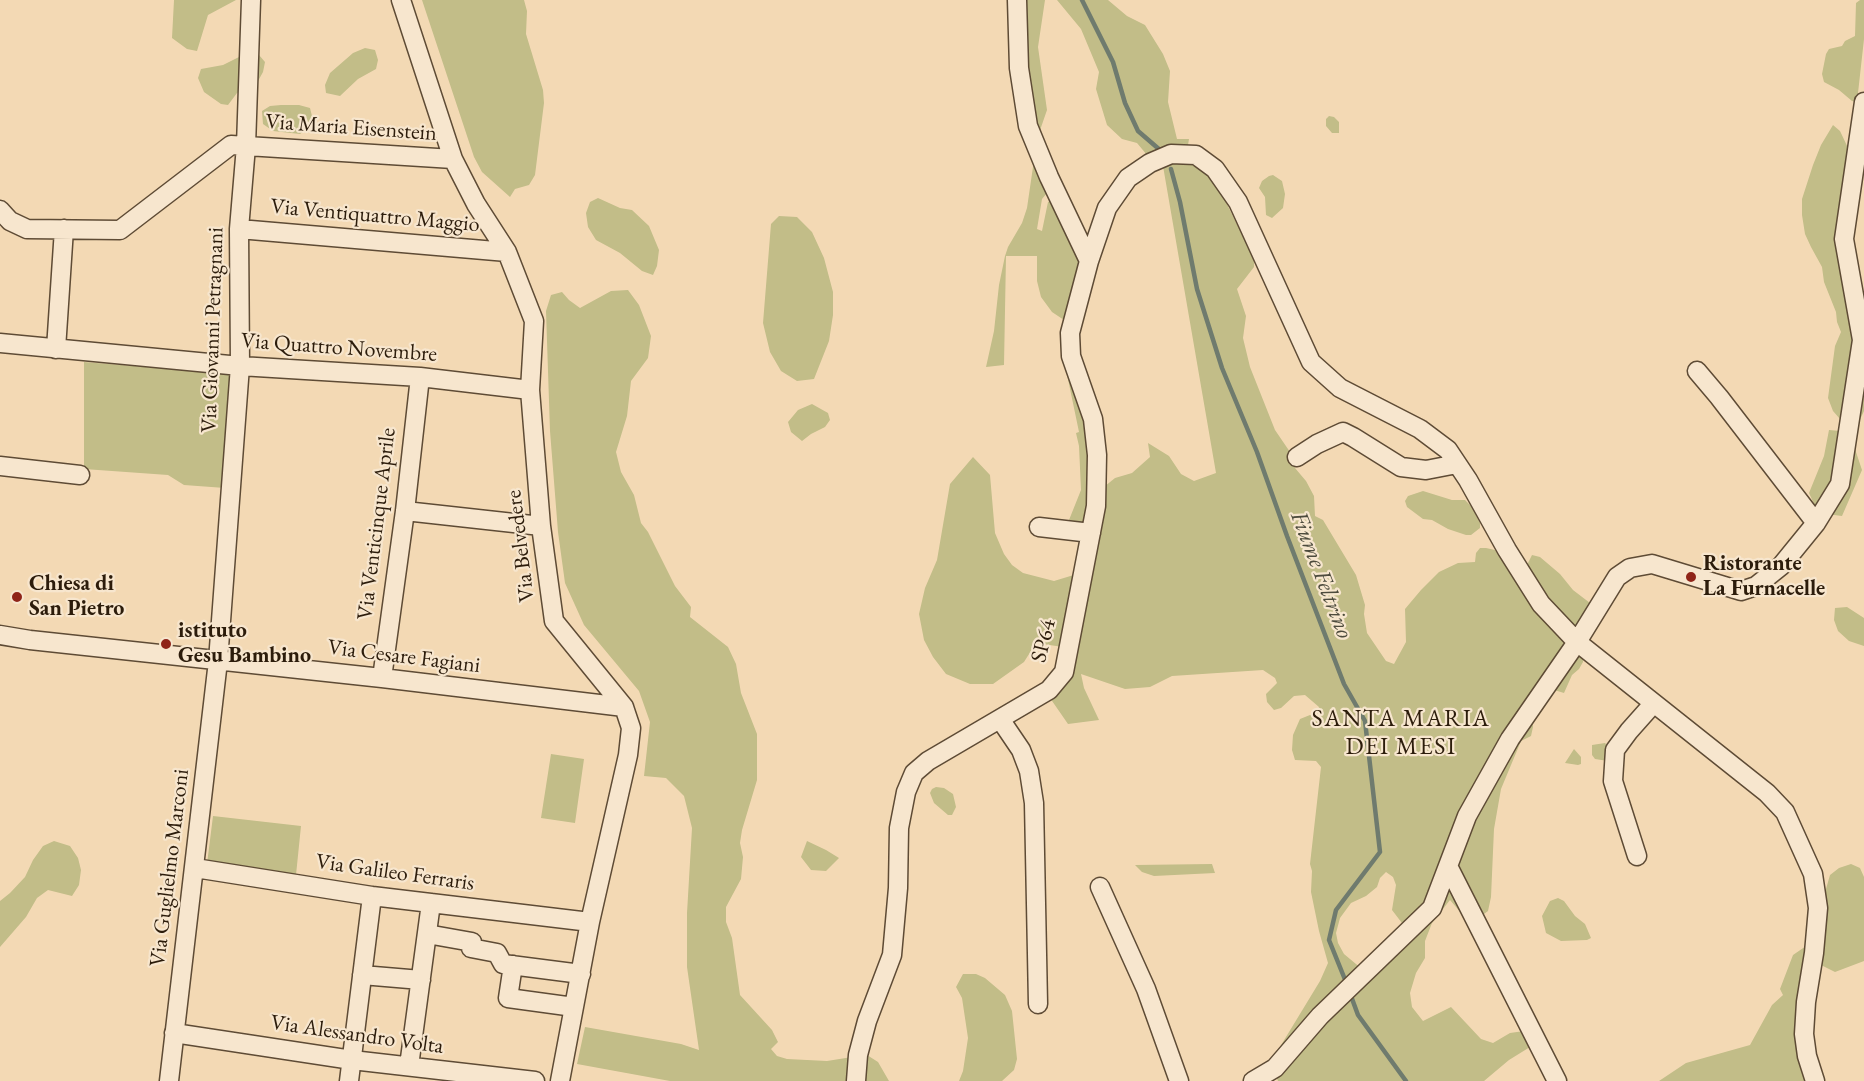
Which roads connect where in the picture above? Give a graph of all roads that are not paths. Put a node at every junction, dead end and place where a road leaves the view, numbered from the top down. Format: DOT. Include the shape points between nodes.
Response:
graph roads {
  1 [pos="251,0"];
  2 [pos="401,0"];
  3 [pos="1017,0"];
  4 [pos="1864,102"];
  5 [pos="246,146"];
  6 [pos="453,159"];
  7 [pos="0,210"];
  8 [pos="239,228"];
  9 [pos="64,229"];
  10 [pos="507,252"];
  11 [pos="1089,261"];
  12 [pos="0,343"];
  13 [pos="56,349"];
  14 [pos="240,366"];
  15 [pos="1696,371"];
  16 [pos="420,377"];
  17 [pos="530,390"];
  18 [pos="1297,457"];
  19 [pos="1457,464"];
  20 [pos="0,466"];
  21 [pos="81,476"];
  22 [pos="405,511"];
  23 [pos="1816,523"];
  24 [pos="541,526"];
  25 [pos="1039,527"];
  26 [pos="1091,533"];
  27 [pos="0,635"];
  28 [pos="1577,642"];
  29 [pos="218,661"];
  30 [pos="381,678"];
  31 [pos="1653,704"];
  32 [pos="624,707"];
  33 [pos="1000,719"];
  34 [pos="1637,856"];
  35 [pos="1448,866"];
  36 [pos="195,868"];
  37 [pos="1100,887"];
  38 [pos="372,896"];
  39 [pos="431,903"];
  40 [pos="590,922"];
  41 [pos="427,934"];
  42 [pos="513,965"];
  43 [pos="581,974"];
  44 [pos="362,975"];
  45 [pos="420,980"];
  46 [pos="1038,1004"];
  47 [pos="574,1007"];
  48 [pos="174,1033"];
  49 [pos="352,1060"];
  50 [pos="409,1066"];
  51 [pos="169,1081"];
  52 [pos="349,1081"];
  53 [pos="535,1081"];
  54 [pos="560,1081"];
  55 [pos="856,1081"];
  56 [pos="1179,1081"];
  57 [pos="1253,1081"];
  58 [pos="1557,1081"];
  59 [pos="1815,1081"];
  1 -- 5 [label="street, Via Giovanni Petragnani"];
  2 -- 6 [label="street, Via Belvedere"];
  3 -- 11 [label="street" via="1019,68 1028,126"];
  4 -- 23 [label="street" via="1844,239 1862,340 1840,484"];
  5 -- 6 [label="street, Via Maria Eisenstein"];
  5 -- 8 [label="street, Via Giovanni Petragnani"];
  5 -- 9 [label="street" via="231,145 120,230"];
  6 -- 10 [label="street, Via Belvedere"];
  7 -- 9 [label="street" via="10,221 27,229"];
  8 -- 10 [label="street, Via Ventiquattro Maggio"];
  8 -- 14 [label="street, Via Giovanni Petragnani"];
  9 -- 13 [label="street"];
  10 -- 17 [label="street, Via Belvedere" via="534,321"];
  11 -- 19 [label="street, SP64" via="1107,208 1128,178 1171,154 1196,155 1215,169 1238,202 1311,362 1340,388 1420,429 1448,450"];
  11 -- 26 [label="street, SP64" via="1070,333 1071,356 1093,419 1096,446 1096,506"];
  12 -- 13 [label="street, Via Quattro Novembre"];
  13 -- 14 [label="street, Via Quattro Novembre"];
  14 -- 16 [label="street, Via Quattro Novembre"];
  14 -- 29 [label="street, Via Giovanni Petragnani"];
  15 -- 23 [label="street"];
  16 -- 17 [label="street, Via Quattro Novembre"];
  16 -- 22 [label="street, Via Venticinque Aprile"];
  17 -- 24 [label="street, Via Belvedere"];
  18 -- 19 [label="street" via="1343,432 1401,467 1426,470"];
  19 -- 28 [label="street, SP64" via="1541,604"];
  20 -- 21 [label="street"];
  22 -- 24 [label="street"];
  22 -- 30 [label="street, Via Venticinque Aprile"];
  23 -- 28 [label="street" via="1781,566 1756,586 1741,591 1652,564 1630,568 1617,577"];
  24 -- 32 [label="street, Via Belvedere" via="554,621"];
  25 -- 26 [label="street"];
  26 -- 33 [label="street, SP64" via="1064,672 1049,690"];
  27 -- 29 [label="street, Via Cesare Fagiani"];
  28 -- 31 [label="street, SP64"];
  28 -- 35 [label="street" via="1510,739 1467,816"];
  29 -- 30 [label="street, Via Cesare Fagiani"];
  29 -- 36 [label="street, Via Guglielmo Marconi"];
  30 -- 32 [label="street, Via Cesare Fagiani"];
  31 -- 34 [label="street" via="1615,750 1613,780"];
  31 -- 59 [label="street, SP64" via="1767,793 1785,812 1813,874 1818,908 1804,1034"];
  32 -- 40 [label="street, Via Belvedere" via="631,728 628,755"];
  33 -- 46 [label="street" via="1021,750 1034,803"];
  33 -- 55 [label="street, SP64" via="928,761 914,773 906,792 899,828 892,955 867,1022"];
  35 -- 57 [label="street" via="1432,908 1320,1016 1275,1068"];
  35 -- 58 [label="street"];
  36 -- 38 [label="street, Via Galileo Ferraris"];
  36 -- 48 [label="street, Via Guglielmo Marconi"];
  37 -- 56 [label="street" via="1146,989"];
  38 -- 39 [label="street, Via Galileo Ferraris"];
  38 -- 44 [label="street"];
  39 -- 40 [label="street, Via Galileo Ferraris"];
  39 -- 41 [label="street"];
  40 -- 43 [label="street, Via Belvedere"];
  41 -- 42 [label="street" via="472,942 471,948 497,953 503,964"];
  41 -- 45 [label="street"];
  42 -- 43 [label="street"];
  42 -- 47 [label="street" via="508,998"];
  43 -- 47 [label="street, Via Belvedere"];
  44 -- 45 [label="street"];
  44 -- 49 [label="street"];
  45 -- 50 [label="street"];
  47 -- 54 [label="street, Via Belvedere"];
  48 -- 49 [label="street, Via Alessandro Volta"];
  48 -- 51 [label="street, Via Guglielmo Marconi"];
  49 -- 50 [label="street, Via Alessandro Volta"];
  49 -- 52 [label="street"];
  50 -- 53 [label="street, Via Alessandro Volta"];
}
